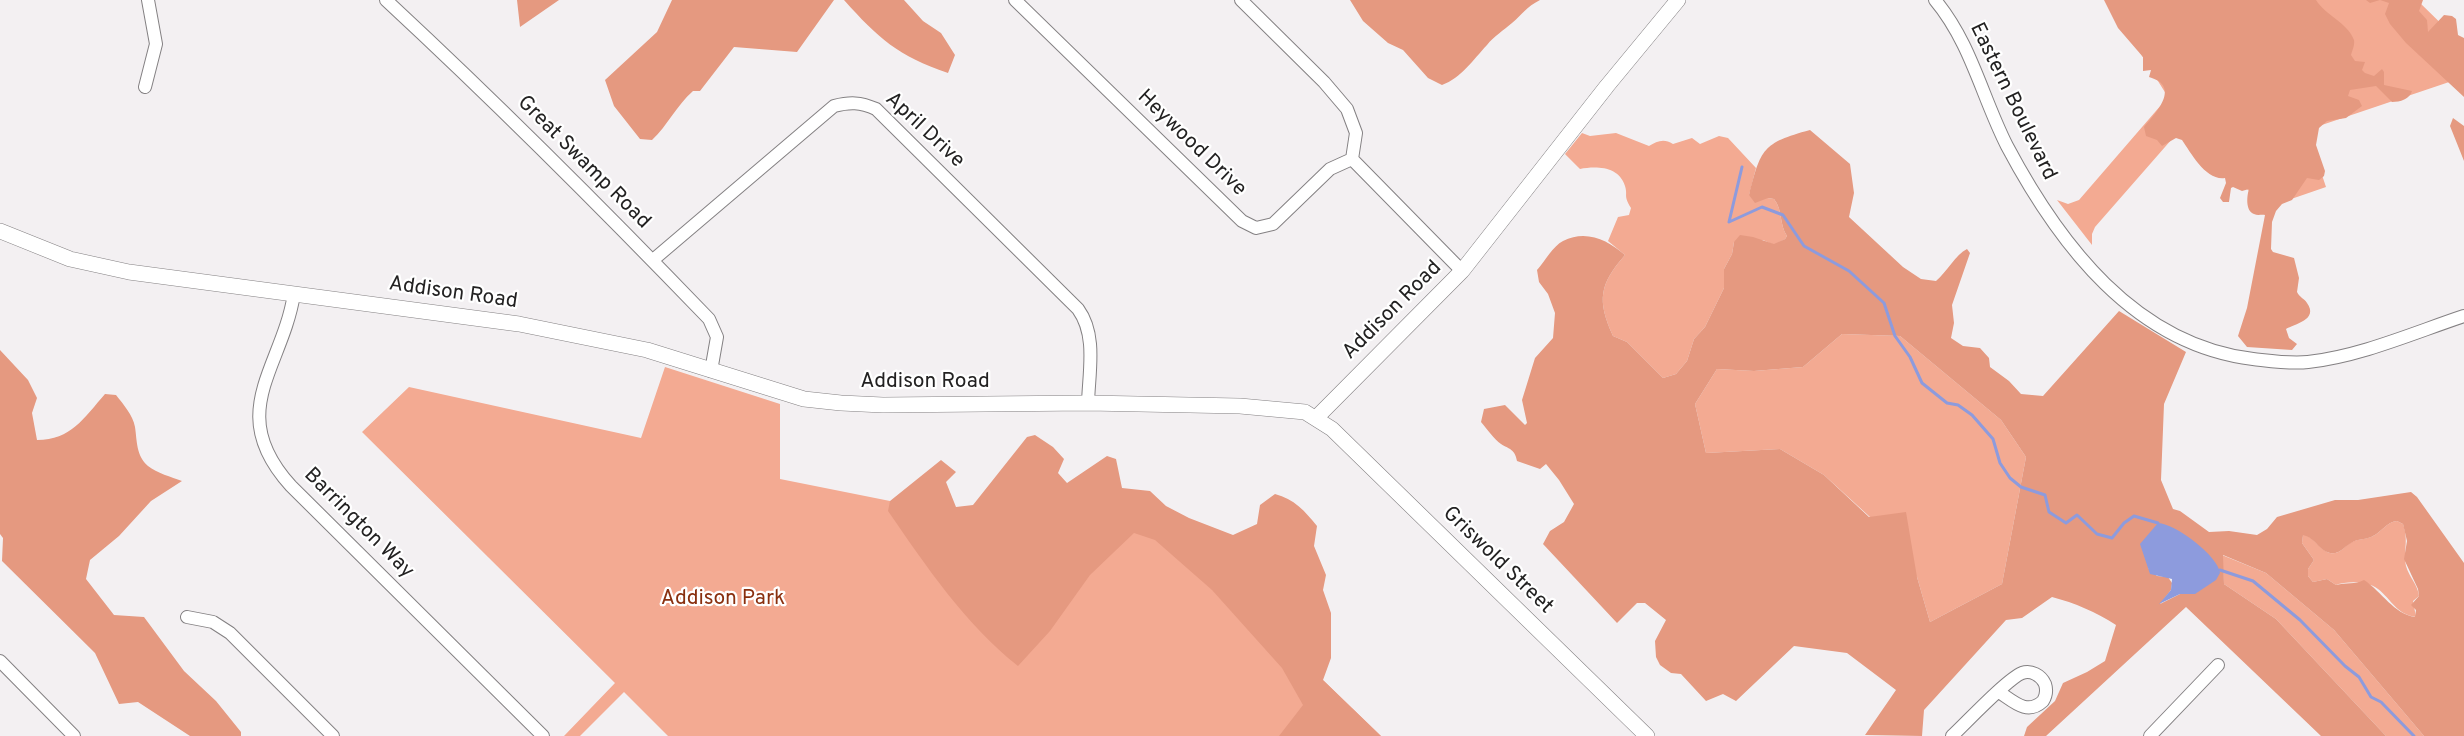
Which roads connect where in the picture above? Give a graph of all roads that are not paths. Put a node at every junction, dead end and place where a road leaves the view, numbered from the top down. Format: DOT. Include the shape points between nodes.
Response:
graph roads {
  1 [pos="148,0"];
  2 [pos="386,0"];
  3 [pos="1015,0"];
  4 [pos="1241,0"];
  5 [pos="1678,0"];
  6 [pos="1935,0"];
  7 [pos="145,87"];
  8 [pos="1352,159"];
  9 [pos="0,231"];
  10 [pos="653,260"];
  11 [pos="1462,271"];
  12 [pos="294,294"];
  13 [pos="2464,316"];
  14 [pos="711,371"];
  15 [pos="1088,403"];
  16 [pos="1317,417"];
  17 [pos="187,616"];
  18 [pos="0,661"];
  19 [pos="2218,665"];
  20 [pos="1999,692"];
  21 [pos="74,736"];
  22 [pos="333,736"];
  23 [pos="543,736"];
  24 [pos="1647,736"];
  25 [pos="1952,736"];
  26 [pos="2151,736"];
  1 -- 7 [label="street" via="156,44"];
  2 -- 10 [label="street, Great Swamp Road"];
  3 -- 8 [label="street, Heywood Drive" via="1242,221 1256,228 1273,224 1330,169"];
  4 -- 8 [label="street" via="1347,109 1356,134"];
  5 -- 11 [label="main road, Addison Road"];
  6 -- 13 [label="street, Eastern Boulevard" via="1971,58 2015,160 2054,223 2114,294 2173,336 2242,358 2306,362 2349,354"];
  8 -- 11 [label="street"];
  9 -- 12 [label="main road, Addison Road" via="70,259 129,272"];
  10 -- 14 [label="street, Great Swamp Road" via="713,325 717,343"];
  10 -- 15 [label="street, April Drive" via="834,106 848,102 863,104 876,109 1078,309 1091,336"];
  11 -- 16 [label="main road, Addison Road"];
  12 -- 14 [label="main road, Addison Road" via="519,324 647,350"];
  12 -- 23 [label="street, Barrington Way" via="260,399 261,434 270,457 291,486"];
  14 -- 15 [label="main road, Addison Road" via="804,399 842,403"];
  15 -- 16 [label="main road, Addison Road" via="1276,408"];
  16 -- 24 [label="main road, Griswold Street"];
  17 -- 22 [label="street" via="205,619 230,633"];
  18 -- 21 [label="street"];
  19 -- 26 [label="street"];
  20 -- 25 [label="street"];
}
